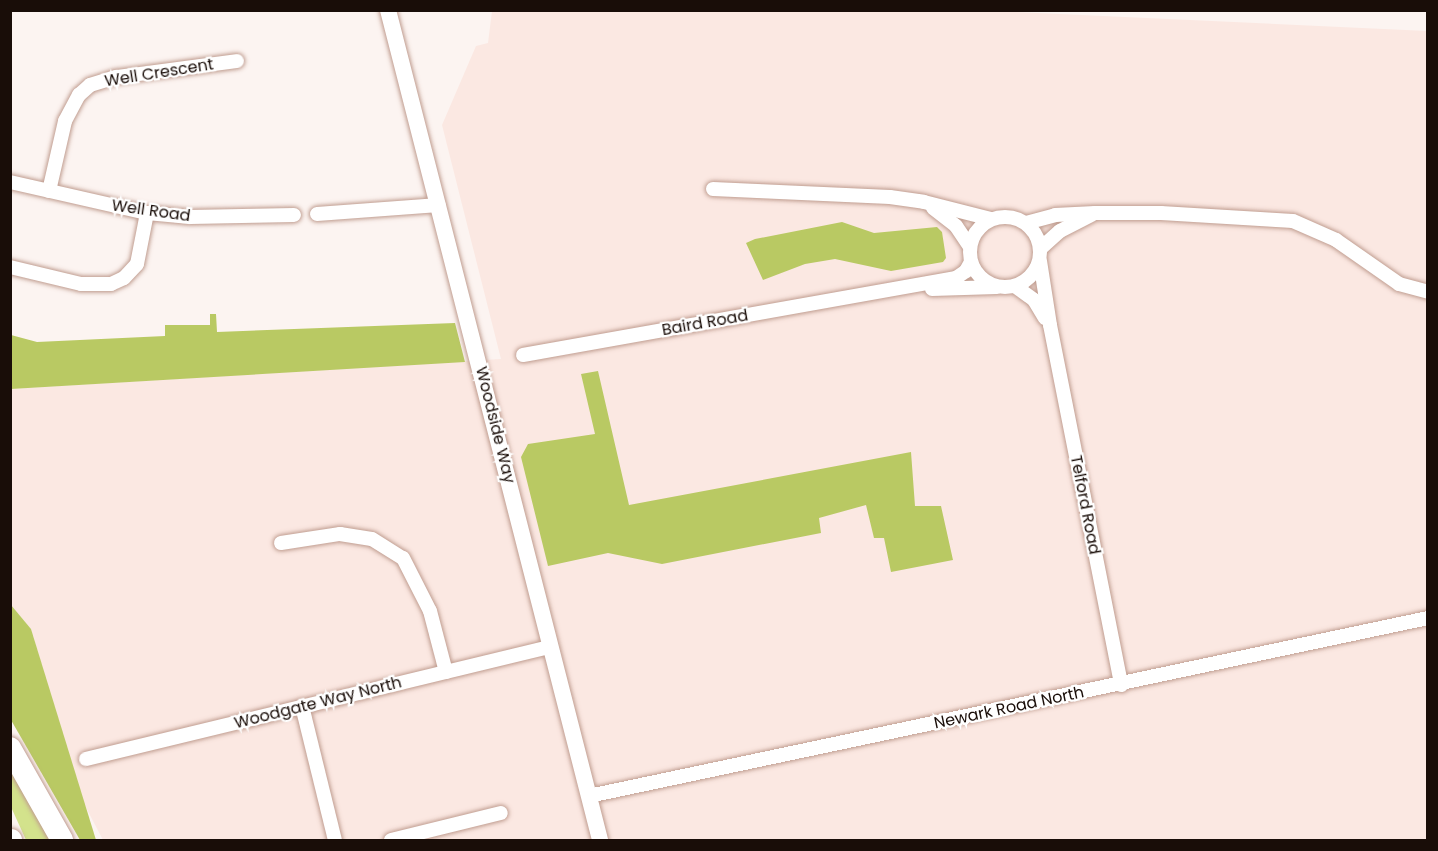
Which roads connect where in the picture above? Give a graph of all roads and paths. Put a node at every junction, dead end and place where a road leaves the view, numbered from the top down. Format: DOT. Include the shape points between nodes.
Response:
graph roads {
  1 [pos="388,10"];
  2 [pos="237,61"];
  3 [pos="10,182"];
  4 [pos="713,189"];
  5 [pos="49,191"];
  6 [pos="924,202"];
  7 [pos="439,205"];
  8 [pos="147,213"];
  9 [pos="1095,213"];
  10 [pos="317,214"];
  11 [pos="294,215"];
  12 [pos="992,219"];
  13 [pos="1026,223"];
  14 [pos="970,247"];
  15 [pos="1040,255"];
  16 [pos="971,262"];
  17 [pos="10,267"];
  18 [pos="1015,286"];
  19 [pos="999,287"];
  20 [pos="887,290"];
  21 [pos="1428,292"];
  22 [pos="1050,325"];
  23 [pos="523,355"];
  24 [pos="281,543"];
  25 [pos="1428,618"];
  26 [pos="550,646"];
  27 [pos="446,672"];
  28 [pos="1121,685"];
  29 [pos="302,706"];
  30 [pos="10,748"];
  31 [pos="86,759"];
  32 [pos="590,796"];
  33 [pos="501,813"];
  34 [pos="62,840"];
  35 [pos="335,840"];
  36 [pos="391,840"];
  37 [pos="600,840"];
  1 -- 7 [label="street, Woodside Way"];
  2 -- 5 [label="street, Well Crescent" via="117,77 90,85 79,95 65,121"];
  3 -- 5 [label="street, Well Road"];
  4 -- 6 [label="street"];
  5 -- 8 [label="street, Well Road"];
  6 -- 12 [label="street"];
  6 -- 14 [label="street" via="956,226"];
  7 -- 10 [label="street"];
  7 -- 26 [label="street, Woodside Way"];
  8 -- 11 [label="street, Well Road" via="190,217"];
  8 -- 17 [label="street" via="137,264 117,281 81,284"];
  9 -- 13 [label="street" via="1055,215"];
  9 -- 15 [label="street" via="1060,231"];
  9 -- 21 [label="street" via="1293,221 1336,240 1399,284"];
  12 -- 13 [label="street" via="1008,216"];
  12 -- 14 [label="street" via="981,226"];
  13 -- 15 [label="street" via="1033,230"];
  14 -- 16 [label="street"];
  15 -- 18 [label="street" via="1031,277"];
  15 -- 22 [label="street, Telford Road"];
  16 -- 19 [label="street" via="982,278"];
  16 -- 20 [label="street, Baird Road" via="956,278"];
  18 -- 19 [label="street"];
  18 -- 22 [label="street, Telford Road" via="1034,300"];
  19 -- 20 [label="street, Baird Road"];
  20 -- 23 [label="street, Baird Road"];
  22 -- 28 [label="street, Telford Road"];
  24 -- 27 [label="street" via="340,534 372,539 403,558 430,611"];
  25 -- 28 [label="street, Newark Road North"];
  26 -- 27 [label="street, Woodgate Way North"];
  26 -- 32 [label="street, Woodside Way"];
  27 -- 29 [label="street, Woodgate Way North"];
  28 -- 32 [label="street, Newark Road North"];
  29 -- 31 [label="street, Woodgate Way North"];
  29 -- 35 [label="street"];
  30 -- 34 [label="highway"];
  32 -- 37 [label="street, Woodside Way"];
  33 -- 36 [label="street"];
}
